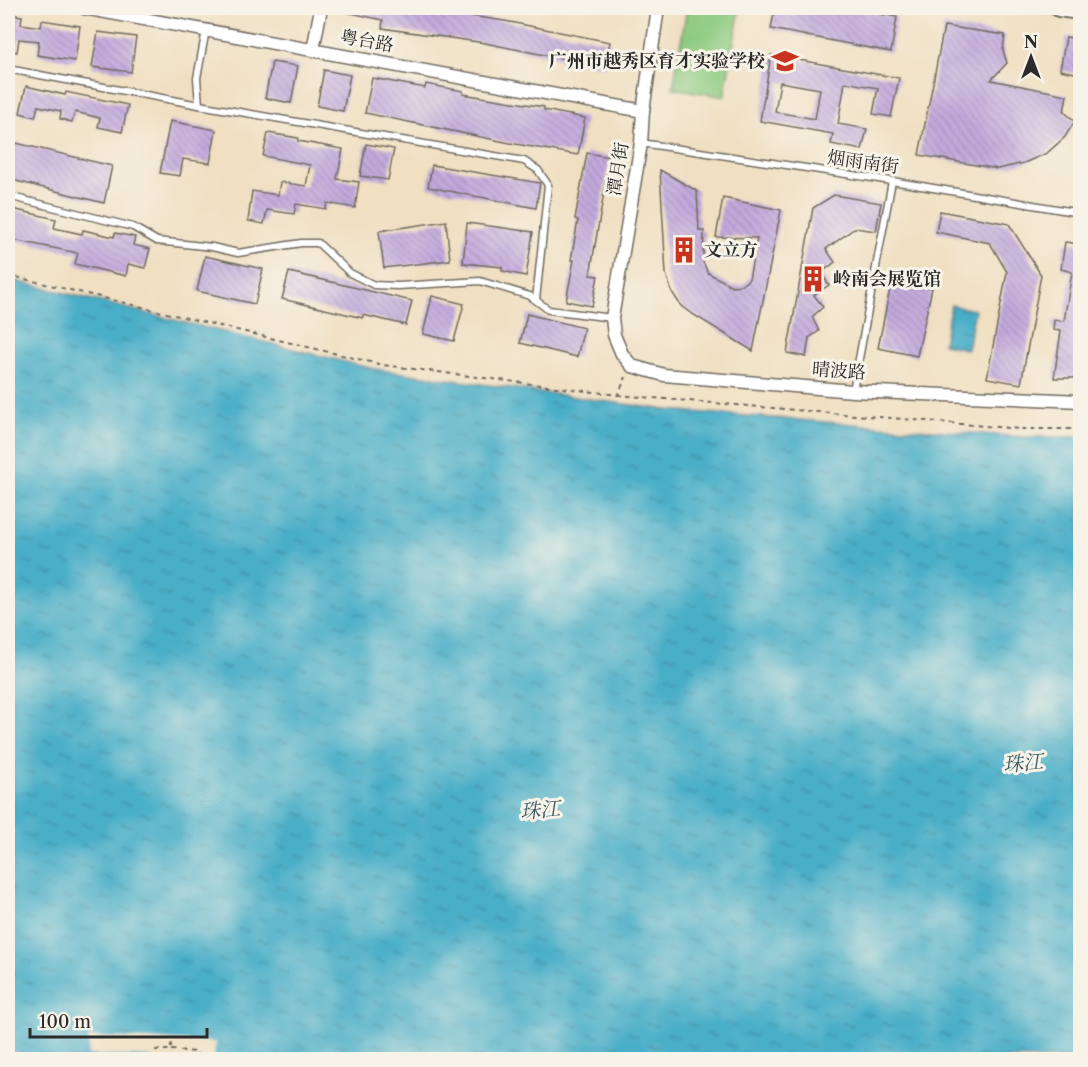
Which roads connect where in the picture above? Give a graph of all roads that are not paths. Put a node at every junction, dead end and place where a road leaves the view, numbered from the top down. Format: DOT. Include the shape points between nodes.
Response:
graph roads {
  1 [pos="90,8"];
  2 [pos="321,8"];
  3 [pos="658,8"];
  4 [pos="1059,8"];
  5 [pos="1080,11"];
  6 [pos="206,30"];
  7 [pos="313,50"];
  8 [pos="8,69"];
  9 [pos="199,105"];
  10 [pos="643,111"];
  11 [pos="641,143"];
  12 [pos="892,181"];
  13 [pos="8,196"];
  14 [pos="1080,213"];
  15 [pos="536,300"];
  16 [pos="612,318"];
  17 [pos="632,366"];
  18 [pos="853,391"];
  19 [pos="1080,401"];
  1 -- 6 [label="street, 粤台路"];
  2 -- 7 [label="street"];
  3 -- 10 [label="street, 潭月街"];
  4 -- 5 [label="main road"];
  6 -- 7 [label="street, 粤台路"];
  6 -- 9 [label="lane" via="197,78"];
  7 -- 10 [label="street, 粤台路"];
  8 -- 9 [label="lane"];
  9 -- 15 [label="lane" via="524,161 538,170 548,185"];
  10 -- 11 [label="street, 潭月街"];
  11 -- 12 [label="lane, 烟雨南街"];
  11 -- 16 [label="street, 潭月街"];
  12 -- 14 [label="lane, 烟雨南街"];
  12 -- 18 [label="lane"];
  13 -- 15 [label="lane" via="133,227 157,241 238,253 318,243 351,273 374,285 480,281"];
  15 -- 16 [label="lane" via="549,310"];
  16 -- 17 [label="street, 潭月街" via="614,335"];
  17 -- 18 [label="street, 晴波路" via="664,375"];
  18 -- 19 [label="street, 晴波路"];
}
